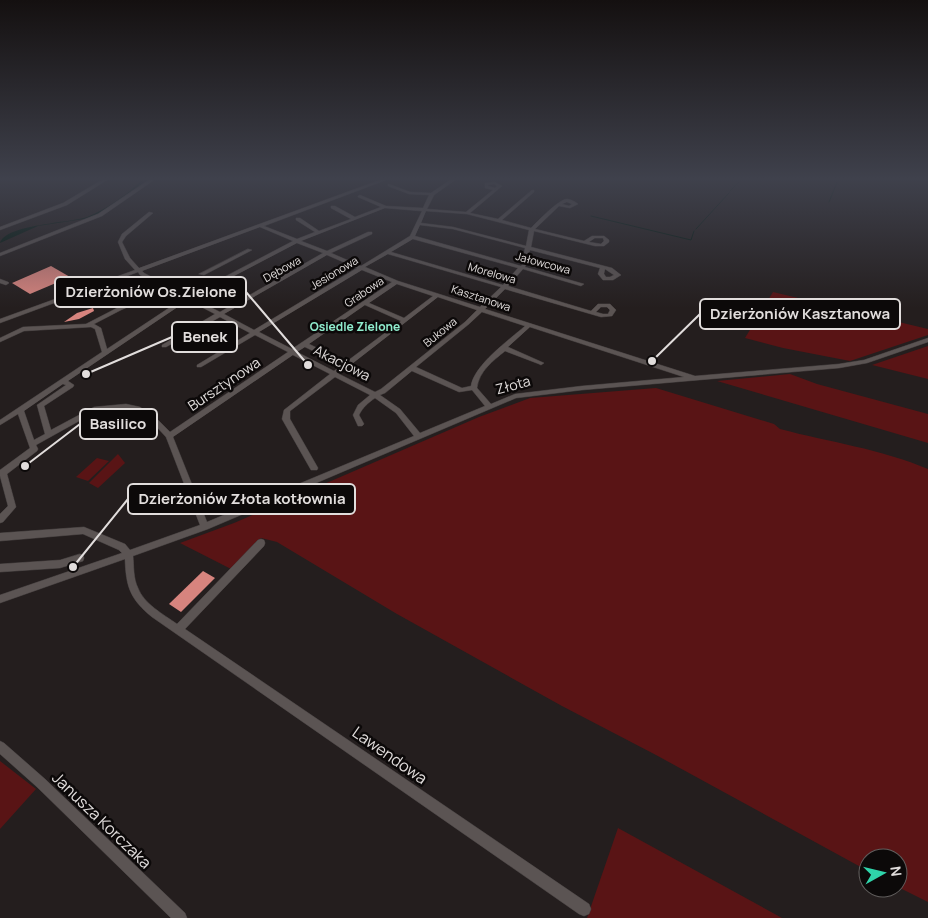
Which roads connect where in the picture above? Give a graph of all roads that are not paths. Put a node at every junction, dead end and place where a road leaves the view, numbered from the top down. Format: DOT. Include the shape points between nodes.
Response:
graph roads {
  1 [pos="16,223"];
  2 [pos="80,223"];
  3 [pos="140,223"];
  4 [pos="269,223"];
  5 [pos="304,223"];
  6 [pos="342,223"];
  7 [pos="507,223"];
  8 [pos="539,223"];
  9 [pos="419,224"];
  10 [pos="261,226"];
  11 [pos="0,229"];
  12 [pos="532,229"];
  13 [pos="318,232"];
  14 [pos="370,233"];
  15 [pos="412,237"];
  16 [pos="296,241"];
  17 [pos="585,242"];
  18 [pos="528,248"];
  19 [pos="250,250"];
  20 [pos="387,252"];
  21 [pos="327,254"];
  22 [pos="0,255"];
  23 [pos="229,261"];
  24 [pos="245,268"];
  25 [pos="360,268"];
  26 [pos="522,268"];
  27 [pos="603,268"];
  28 [pos="138,271"];
  29 [pos="202,274"];
  30 [pos="396,282"];
  31 [pos="158,283"];
  32 [pos="581,284"];
  33 [pos="504,287"];
  34 [pos="168,288"];
  35 [pos="438,295"];
  36 [pos="188,298"];
  37 [pos="117,301"];
  38 [pos="365,303"];
  39 [pos="34,309"];
  40 [pos="119,309"];
  41 [pos="482,310"];
  42 [pos="592,313"];
  43 [pos="220,315"];
  44 [pos="404,320"];
  45 [pos="0,322"];
  46 [pos="88,325"];
  47 [pos="529,325"];
  48 [pos="254,332"];
  49 [pos="0,340"];
  50 [pos="928,340"];
  51 [pos="304,344"];
  52 [pos="164,346"];
  53 [pos="504,348"];
  54 [pos="292,352"];
  55 [pos="105,353"];
  56 [pos="541,363"];
  57 [pos="345,364"];
  58 [pos="199,366"];
  59 [pos="412,368"];
  60 [pos="676,370"];
  61 [pos="333,373"];
  62 [pos="698,379"];
  63 [pos="62,381"];
  64 [pos="681,381"];
  65 [pos="474,388"];
  66 [pos="376,395"];
  67 [pos="489,406"];
  68 [pos="20,410"];
  69 [pos="0,423"];
  70 [pos="360,424"];
  71 [pos="49,434"];
  72 [pos="169,436"];
  73 [pos="418,436"];
  74 [pos="32,444"];
  75 [pos="314,468"];
  76 [pos="2,473"];
  77 [pos="0,520"];
  78 [pos="205,527"];
  79 [pos="0,537"];
  80 [pos="261,543"];
  81 [pos="129,555"];
  82 [pos="80,558"];
  83 [pos="0,568"];
  84 [pos="0,600"];
  85 [pos="176,630"];
  86 [pos="0,747"];
  87 [pos="584,909"];
  88 [pos="180,918"];
  1 -- 11 [label="street"];
  2 -- 22 [label="street"];
  3 -- 28 [label="street" via="121,239 126,255"];
  4 -- 10 [label="street"];
  5 -- 13 [label="street"];
  6 -- 13 [label="street"];
  7 -- 12 [label="street"];
  8 -- 12 [label="street"];
  9 -- 15 [label="street"];
  9 -- 18 [label="street" via="453,228"];
  10 -- 16 [label="street, Kasztanowa"];
  10 -- 28 [label="street"];
  12 -- 17 [label="street"];
  12 -- 18 [label="street, Bukowa"];
  13 -- 16 [label="street"];
  14 -- 21 [label="street, Dębowa"];
  15 -- 20 [label="street, Jesionowa"];
  15 -- 26 [label="street, Jałowcowa"];
  16 -- 21 [label="street, Kasztanowa"];
  16 -- 24 [label="street"];
  18 -- 26 [label="street, Bukowa"];
  18 -- 27 [label="street"];
  19 -- 23 [label="street"];
  20 -- 25 [label="street, Jesionowa"];
  20 -- 33 [label="street, Morelowa"];
  21 -- 25 [label="street, Kasztanowa"];
  21 -- 43 [label="street, Dębowa"];
  23 -- 24 [label="street"];
  23 -- 29 [label="street"];
  24 -- 36 [label="street"];
  25 -- 30 [label="street, Kasztanowa"];
  25 -- 48 [label="street, Jesionowa"];
  26 -- 32 [label="street, Jałowcowa"];
  26 -- 33 [label="street, Bukowa"];
  28 -- 31 [label="street, Akacjowa"];
  28 -- 39 [label="street"];
  30 -- 35 [label="street, Kasztanowa"];
  30 -- 38 [label="street, Grabowa"];
  31 -- 34 [label="street, Akacjowa"];
  31 -- 37 [label="street"];
  33 -- 41 [label="street, Bukowa"];
  33 -- 42 [label="street, Morelowa"];
  34 -- 36 [label="street, Akacjowa"];
  34 -- 40 [label="street"];
  35 -- 41 [label="street, Kasztanowa"];
  35 -- 44 [label="street"];
  36 -- 43 [label="street, Akacjowa"];
  36 -- 55 [label="street"];
  37 -- 39 [label="street" via="103,295 82,296"];
  37 -- 40 [label="street"];
  38 -- 44 [label="street"];
  38 -- 51 [label="street, Grabowa"];
  39 -- 45 [label="street"];
  40 -- 46 [label="street"];
  41 -- 47 [label="street, Kasztanowa"];
  41 -- 59 [label="street, Bukowa"];
  43 -- 48 [label="street, Akacjowa"];
  43 -- 52 [label="street, Dębowa"];
  44 -- 57 [label="street"];
  46 -- 49 [label="street" via="23,329"];
  46 -- 55 [label="street" via="98,328"];
  47 -- 53 [label="street"];
  47 -- 60 [label="street, Kasztanowa"];
  48 -- 54 [label="street, Akacjowa"];
  48 -- 58 [label="street, Jesionowa"];
  50 -- 62 [label="street, Złota" via="857,364"];
  51 -- 54 [label="street, Grabowa"];
  51 -- 57 [label="street, Akacjowa"];
  53 -- 56 [label="street"];
  53 -- 65 [label="street" via="478,374"];
  54 -- 61 [label="street, Akacjowa"];
  54 -- 72 [label="street, Bursztynowa"];
  55 -- 63 [label="street"];
  57 -- 61 [label="street"];
  59 -- 65 [label="street" via="461,390"];
  59 -- 66 [label="street, Bukowa"];
  60 -- 62 [label="street, Kasztanowa"];
  60 -- 64 [label="street"];
  61 -- 66 [label="street, Akacjowa"];
  61 -- 75 [label="street" via="286,410 286,419"];
  62 -- 64 [label="street, Złota"];
  63 -- 68 [label="street"];
  63 -- 71 [label="street" via="71,385 40,405"];
  64 -- 67 [label="street, Złota" via="529,394"];
  65 -- 67 [label="street"];
  66 -- 70 [label="street, Bukowa" via="357,411"];
  66 -- 73 [label="street, Akacjowa" via="398,411"];
  67 -- 73 [label="street, Złota"];
  68 -- 69 [label="street"];
  68 -- 74 [label="street"];
  71 -- 72 [label="street" via="96,409 126,406 138,409"];
  71 -- 74 [label="street" via="46,439"];
  72 -- 78 [label="street"];
  73 -- 78 [label="street, Złota"];
  74 -- 76 [label="street" via="34,449"];
  76 -- 77 [label="street" via="12,507"];
  78 -- 81 [label="street, Złota"];
  79 -- 81 [label="street" via="72,530 90,533 122,548"];
  80 -- 85 [label="street"];
  81 -- 84 [label="street, Złota" via="100,568 74,573"];
  81 -- 85 [label="street, Lawendowa" via="137,600"];
  82 -- 83 [label="street" via="60,564"];
  85 -- 87 [label="street, Lawendowa"];
  86 -- 88 [label="street, Janusza Korczaka"];
}
